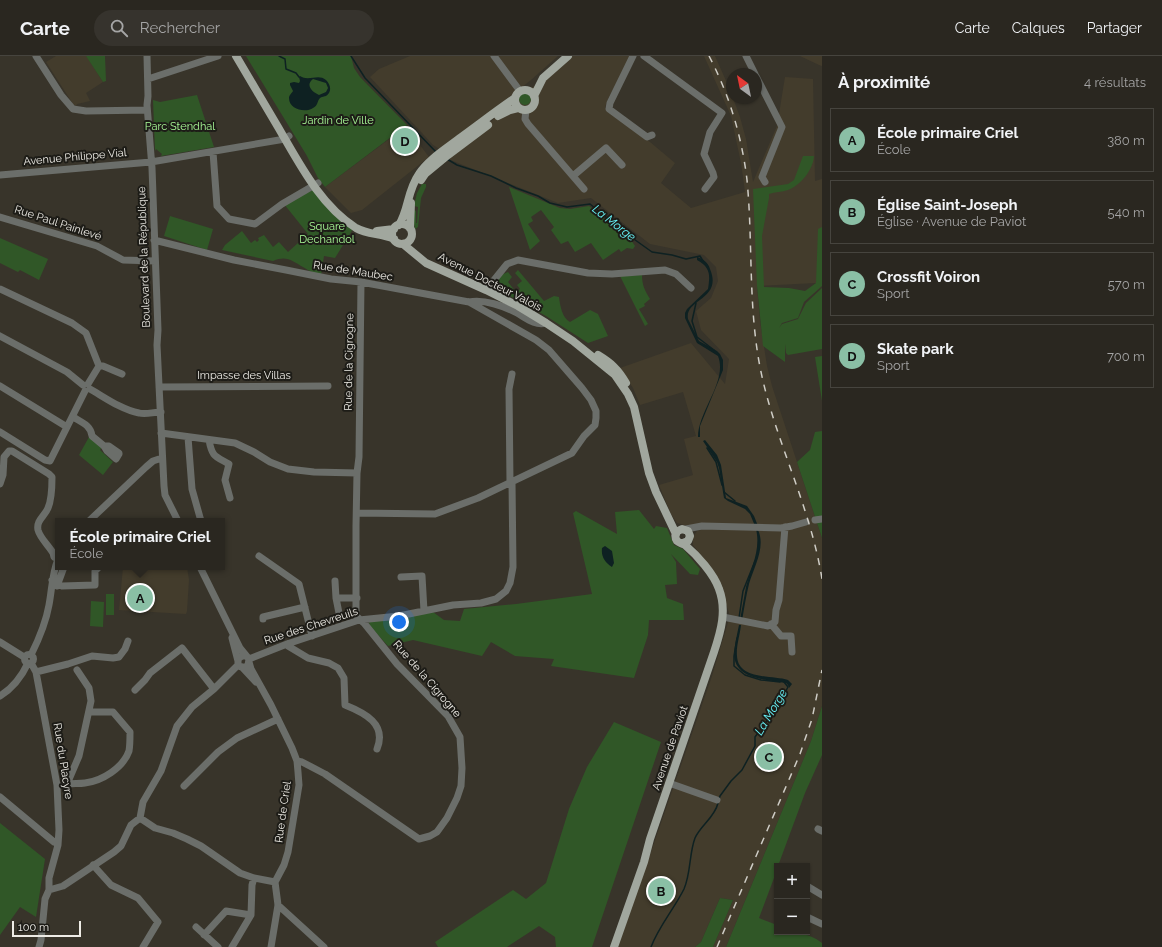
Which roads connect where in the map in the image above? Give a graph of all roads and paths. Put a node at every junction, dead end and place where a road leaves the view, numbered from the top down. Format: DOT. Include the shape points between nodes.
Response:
graph roads {
  1 [pos="36,56"];
  2 [pos="147,56"];
  3 [pos="218,56"];
  4 [pos="236,56"];
  5 [pos="241,56"];
  6 [pos="494,56"];
  7 [pos="562,56"];
  8 [pos="568,56"];
  9 [pos="633,56"];
  10 [pos="644,56"];
  11 [pos="746,56"];
  12 [pos="752,68"];
  13 [pos="148,79"];
  14 [pos="762,87"];
  15 [pos="520,93"];
  16 [pos="534,96"];
  17 [pos="522,109"];
  18 [pos="147,110"];
  19 [pos="652,135"];
  20 [pos="287,138"];
  21 [pos="213,152"];
  22 [pos="442,156"];
  23 [pos="151,162"];
  24 [pos="622,165"];
  25 [pos="0,175"];
  26 [pos="573,176"];
  27 [pos="765,182"];
  28 [pos="316,184"];
  29 [pos="584,189"];
  30 [pos="705,189"];
  31 [pos="0,217"];
  32 [pos="397,227"];
  33 [pos="410,228"];
  34 [pos="411,238"];
  35 [pos="394,239"];
  36 [pos="154,240"];
  37 [pos="403,244"];
  38 [pos="417,256"];
  39 [pos="155,261"];
  40 [pos="361,282"];
  41 [pos="691,288"];
  42 [pos="0,289"];
  43 [pos="486,290"];
  44 [pos="469,302"];
  45 [pos="546,323"];
  46 [pos="0,336"];
  47 [pos="99,366"];
  48 [pos="122,374"];
  49 [pos="512,374"];
  50 [pos="0,386"];
  51 [pos="328,386"];
  52 [pos="86,387"];
  53 [pos="159,387"];
  54 [pos="161,412"];
  55 [pos="73,417"];
  56 [pos="67,427"];
  57 [pos="0,432"];
  58 [pos="161,433"];
  59 [pos="188,437"];
  60 [pos="209,440"];
  61 [pos="104,446"];
  62 [pos="162,458"];
  63 [pos="357,473"];
  64 [pos="511,483"];
  65 [pos="0,484"];
  66 [pos="230,498"];
  67 [pos="357,513"];
  68 [pos="92,518"];
  69 [pos="176,518"];
  70 [pos="200,518"];
  71 [pos="806,522"];
  72 [pos="785,527"];
  73 [pos="684,535"];
  74 [pos="259,556"];
  75 [pos="55,558"];
  76 [pos="57,570"];
  77 [pos="62,570"];
  78 [pos="96,570"];
  79 [pos="201,570"];
  80 [pos="400,577"];
  81 [pos="56,581"];
  82 [pos="335,581"];
  83 [pos="336,598"];
  84 [pos="357,598"];
  85 [pos="305,607"];
  86 [pos="424,611"];
  87 [pos="339,613"];
  88 [pos="723,617"];
  89 [pos="263,619"];
  90 [pos="359,620"];
  91 [pos="771,624"];
  92 [pos="231,630"];
  93 [pos="312,636"];
  94 [pos="128,640"];
  95 [pos="0,642"];
  96 [pos="287,644"];
  97 [pos="792,652"];
  98 [pos="248,659"];
  99 [pos="29,660"];
  100 [pos="239,664"];
  101 [pos="78,670"];
  102 [pos="36,672"];
  103 [pos="260,685"];
  104 [pos="214,689"];
  105 [pos="135,690"];
  106 [pos="0,696"];
  107 [pos="89,712"];
  108 [pos="278,719"];
  109 [pos="377,749"];
  110 [pos="297,761"];
  111 [pos="67,784"];
  112 [pos="669,784"];
  113 [pos="57,785"];
  114 [pos="184,786"];
  115 [pos="0,797"];
  116 [pos="717,800"];
  117 [pos="140,818"];
  118 [pos="58,843"];
  119 [pos="93,865"];
  120 [pos="254,878"];
  121 [pos="275,882"];
  122 [pos="810,888"];
  123 [pos="49,890"];
  124 [pos="822,895"];
  125 [pos="278,905"];
  126 [pos="251,915"];
  127 [pos="810,918"];
  128 [pos="822,924"];
  129 [pos="196,927"];
  130 [pos="204,935"];
  131 [pos="39,947"];
  132 [pos="143,947"];
  133 [pos="218,947"];
  134 [pos="232,947"];
  135 [pos="271,947"];
  136 [pos="324,947"];
  137 [pos="614,947"];
  1 -- 18 [label="street" via="73,109"];
  2 -- 13 [label="street, Boulevard de la République"];
  3 -- 13 [label="street"];
  4 -- 20 [label="main road"];
  5 -- 20 [label="main road"];
  6 -- 15 [label="street"];
  7 -- 15 [label="main road" via="543,71 530,88"];
  8 -- 16 [label="main road" via="543,78"];
  9 -- 19 [label="street" via="609,109 647,137"];
  10 -- 30 [label="street" via="722,112 710,132 704,154 714,177"];
  11 -- 12 [label="street"];
  13 -- 18 [label="street, Boulevard de la République"];
  14 -- 27 [label="street" via="782,127 762,177"];
  15 -- 16 [label="main road" via="533,93"];
  15 -- 17 [label="main road" via="515,103"];
  15 -- 22 [label="main road"];
  16 -- 17 [label="main road" via="534,106"];
  17 -- 22 [label="main road" via="502,113"];
  17 -- 26 [label="street" via="528,124"];
  18 -- 23 [label="street, Boulevard de la République"];
  20 -- 21 [label="street, Avenue Philippe Vial"];
  20 -- 28 [label="main road"];
  21 -- 23 [label="street, Avenue Philippe Vial"];
  21 -- 28 [label="street" via="217,206 228,219 255,224"];
  22 -- 32 [label="main road" via="419,174 408,195 404,217"];
  22 -- 33 [label="main road" via="425,174 412,197"];
  23 -- 25 [label="street, Avenue Philippe Vial"];
  23 -- 36 [label="street, Boulevard de la République"];
  24 -- 26 [label="street" via="606,148"];
  26 -- 29 [label="street"];
  28 -- 32 [label="main road" via="338,207 364,228 384,231"];
  28 -- 35 [label="main road" via="332,207 354,227 367,233"];
  31 -- 39 [label="street, Rue Paul Painlevé" via="97,246 123,260"];
  32 -- 33 [label="main road" via="403,225"];
  32 -- 35 [label="main road" via="392,236"];
  33 -- 34 [label="main road"];
  34 -- 37 [label="main road"];
  34 -- 38 [label="main road"];
  35 -- 37 [label="main road"];
  36 -- 39 [label="street, Boulevard de la République"];
  36 -- 40 [label="street, Rue de Maubec" via="242,262 331,279"];
  37 -- 38 [label="main road, Avenue Docteur Valois"];
  38 -- 43 [label="main road, Avenue Docteur Valois" via="426,263"];
  39 -- 53 [label="street, Boulevard de la République"];
  40 -- 44 [label="street, Rue de Maubec"];
  40 -- 63 [label="street, Rue de la Cigrogne"];
  41 -- 43 [label="street" via="676,274 665,270 588,273 518,260 507,264"];
  42 -- 47 [label="street" via="72,323 86,333"];
  43 -- 45 [label="main road, Avenue Docteur Valois"];
  44 -- 45 [label="street, Rue de Maubec" via="488,303 537,324"];
  44 -- 64 [label="street" via="549,350 582,388 596,411 595,425 572,453"];
  45 -- 73 [label="main road, Avenue Docteur Valois" via="591,350 620,372 633,392 638,406 645,452 656,492 666,515"];
  46 -- 52 [label="street" via="62,369"];
  47 -- 48 [label="street"];
  47 -- 52 [label="street"];
  49 -- 64 [label="street, Rue des Chevreuils" via="509,389"];
  50 -- 56 [label="street"];
  51 -- 53 [label="street, Impasse des Villas"];
  52 -- 54 [label="street" via="139,414"];
  52 -- 55 [label="street"];
  53 -- 54 [label="street, Boulevard de la République"];
  54 -- 58 [label="street, Boulevard de la République"];
  55 -- 56 [label="street"];
  55 -- 61 [label="street" via="88,425 92,436"];
  56 -- 57 [label="street" via="48,462"];
  58 -- 59 [label="street"];
  58 -- 62 [label="street, Boulevard de la République"];
  59 -- 60 [label="street"];
  59 -- 70 [label="street" via="192,489"];
  60 -- 63 [label="street" via="234,443 288,469"];
  60 -- 66 [label="street" via="213,455 229,464 225,480"];
  62 -- 68 [label="street" via="146,467"];
  62 -- 69 [label="street" via="165,495"];
  63 -- 67 [label="street, Rue de la Cigrogne"];
  64 -- 67 [label="street" via="440,513"];
  64 -- 86 [label="street, Rue des Chevreuils" via="513,567 506,591 482,603"];
  65 -- 75 [label="street" via="4,457 9,451 52,477 50,504 46,514 38,522 38,531"];
  67 -- 84 [label="street, Rue de la Cigrogne"];
  71 -- 72 [label="street"];
  72 -- 73 [label="street" via="702,526"];
  72 -- 91 [label="street" via="779,600 775,622"];
  73 -- 88 [label="main road, Avenue de Paviot" via="719,589"];
  74 -- 85 [label="street" via="299,584"];
  76 -- 81 [label="street"];
  77 -- 81 [label="street"];
  78 -- 81 [label="street" via="95,585 62,586"];
  79 -- 92 [label="street, Rue de Criel"];
  80 -- 86 [label="street" via="422,576"];
  81 -- 99 [label="street" via="51,591 45,622"];
  82 -- 83 [label="street"];
  83 -- 84 [label="street"];
  83 -- 87 [label="street"];
  84 -- 90 [label="street, Rue de la Cigrogne" via="356,616"];
  85 -- 89 [label="street"];
  85 -- 93 [label="street"];
  86 -- 90 [label="street, Rue des Chevreuils"];
  88 -- 91 [label="street" via="768,626"];
  88 -- 112 [label="main road, Avenue de Paviot" via="720,633"];
  90 -- 93 [label="street, Rue des Chevreuils"];
  90 -- 110 [label="street, Rue de la Cigrogne" via="397,664 448,716 460,737 462,768 457,798 437,832 420,839 325,774"];
  91 -- 97 [label="street" via="781,636 791,636"];
  92 -- 98 [label="street, Rue de Criel"];
  92 -- 100 [label="street, Rue de Criel"];
  93 -- 96 [label="street, Rue des Chevreuils"];
  94 -- 102 [label="street" via="126,649 118,657 92,656"];
  95 -- 99 [label="street"];
  96 -- 98 [label="street, Rue des Chevreuils"];
  96 -- 109 [label="street" via="308,658 338,668 344,678 345,705 360,711 374,722 380,733"];
  98 -- 100 [label="street" via="247,667"];
  98 -- 100 [label="street" via="240,656"];
  98 -- 103 [label="street, Rue de Criel" via="250,669"];
  99 -- 102 [label="street, Rue du Placyre"];
  99 -- 106 [label="street" via="19,680"];
  100 -- 103 [label="street, Rue de Criel"];
  100 -- 104 [label="street"];
  101 -- 107 [label="street" via="89,688"];
  102 -- 113 [label="street, Rue du Placyre"];
  103 -- 108 [label="street, Rue de Criel"];
  104 -- 105 [label="street" via="182,648 150,673"];
  104 -- 117 [label="street" via="192,707 177,726 161,770 143,802"];
  107 -- 111 [label="street" via="79,756"];
  107 -- 111 [label="street" via="113,712 130,732 129,750 124,762 114,771 86,783"];
  108 -- 110 [label="street, Rue de Criel"];
  108 -- 114 [label="street" via="237,738 218,752"];
  110 -- 121 [label="street, Rue de Criel" via="299,785 288,852"];
  111 -- 113 [label="street"];
  112 -- 116 [label="street"];
  112 -- 137 [label="main road, Avenue de Paviot"];
  113 -- 118 [label="street, Rue du Placyre"];
  115 -- 118 [label="street"];
  117 -- 119 [label="street" via="131,825 122,846"];
  117 -- 120 [label="street" via="155,828 188,839 240,873"];
  118 -- 123 [label="street, Rue du Placyre" via="49,878"];
  119 -- 123 [label="street" via="63,886"];
  119 -- 132 [label="street" via="111,885 138,898 158,922"];
  120 -- 121 [label="street"];
  120 -- 126 [label="street"];
  121 -- 125 [label="street"];
  122 -- 124 [label="street"];
  123 -- 131 [label="street, Rue du Placyre" via="45,899"];
  125 -- 135 [label="street"];
  125 -- 136 [label="street"];
  126 -- 130 [label="street" via="226,911"];
  126 -- 134 [label="street"];
  127 -- 128 [label="street"];
  129 -- 130 [label="street"];
  130 -- 133 [label="street"];
}
